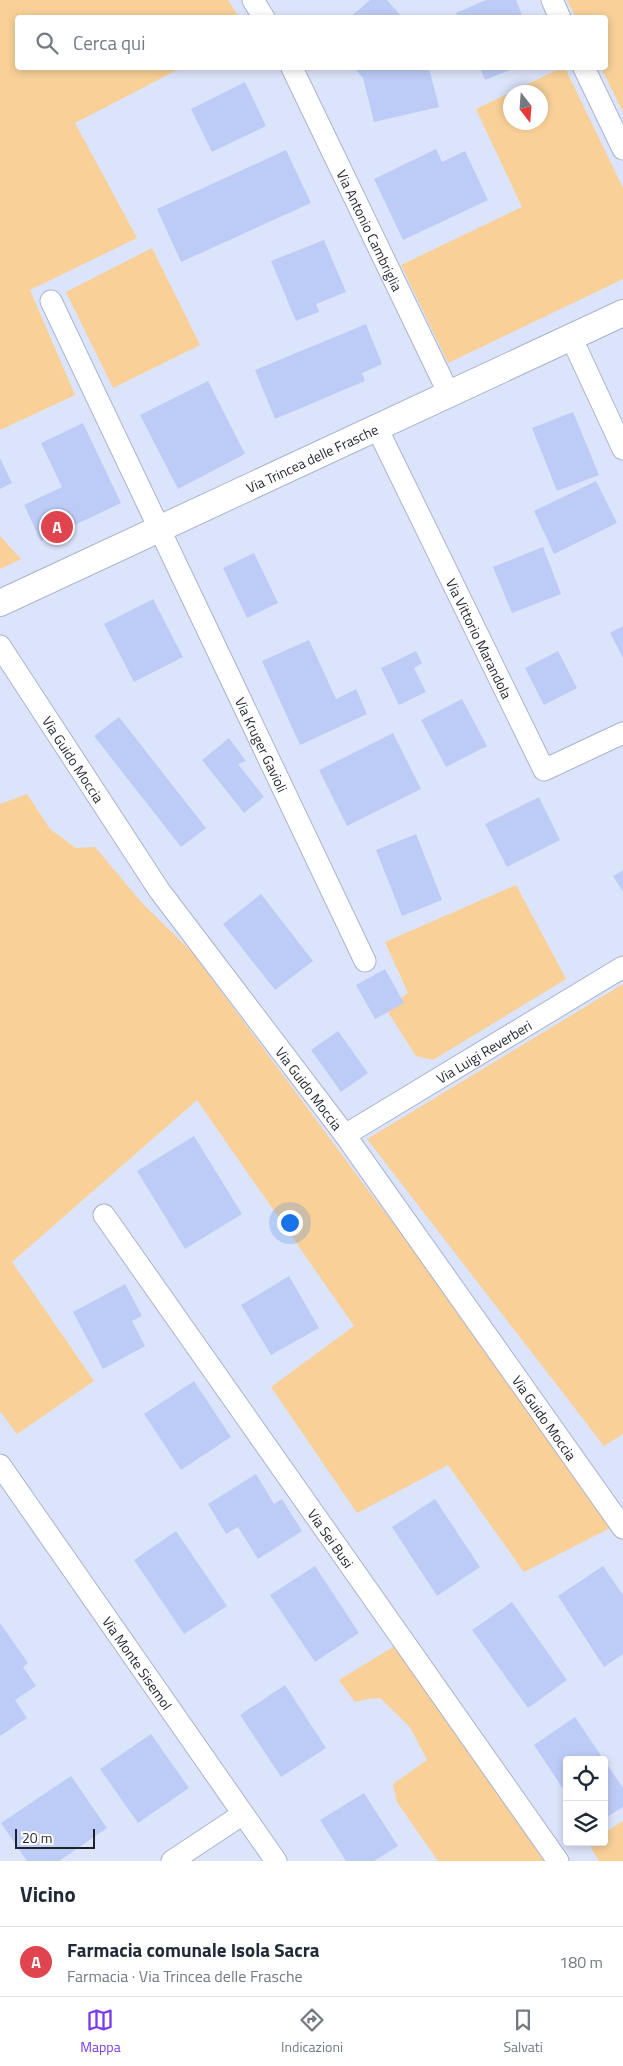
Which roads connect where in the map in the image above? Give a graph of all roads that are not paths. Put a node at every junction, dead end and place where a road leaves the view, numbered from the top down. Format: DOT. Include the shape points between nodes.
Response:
graph roads {
  1 [pos="253,0"];
  2 [pos="552,0"];
  3 [pos="262,15"];
  4 [pos="559,15"];
  5 [pos="293,70"];
  6 [pos="585,70"];
  7 [pos="623,150"];
  8 [pos="51,301"];
  9 [pos="623,313"];
  10 [pos="571,337"];
  11 [pos="449,394"];
  12 [pos="376,428"];
  13 [pos="623,449"];
  14 [pos="160,529"];
  15 [pos="0,603"];
  16 [pos="0,646"];
  17 [pos="623,733"];
  18 [pos="365,961"];
  19 [pos="623,967"];
  20 [pos="346,1135"];
  21 [pos="104,1215"];
  22 [pos="0,1465"];
  23 [pos="623,1528"];
  24 [pos="243,1814"];
  25 [pos="172,1861"];
  26 [pos="276,1861"];
  27 [pos="558,1861"];
  1 -- 3 [label="street"];
  2 -- 4 [label="street"];
  5 -- 11 [label="street, Via Antonio Cambriglia"];
  6 -- 7 [label="street"];
  8 -- 14 [label="street, Via Kruger Gavioli"];
  9 -- 10 [label="street, Via Trincea delle Frasche"];
  10 -- 11 [label="street, Via Trincea delle Frasche"];
  10 -- 13 [label="street"];
  11 -- 12 [label="street, Via Trincea delle Frasche"];
  12 -- 14 [label="street, Via Trincea delle Frasche"];
  12 -- 17 [label="street, Via Vittorio Marandola" via="544,770"];
  14 -- 15 [label="street, Via Trincea delle Frasche"];
  14 -- 18 [label="street, Via Kruger Gavioli"];
  16 -- 20 [label="street, Via Guido Moccia" via="159,890"];
  19 -- 20 [label="street, Via Luigi Reverberi"];
  20 -- 23 [label="street, Via Guido Moccia"];
  21 -- 27 [label="street, Via Sei Busi"];
  22 -- 24 [label="street, Via Monte Sisemol"];
  24 -- 25 [label="street"];
  24 -- 26 [label="street, Via Monte Sisemol"];
}
